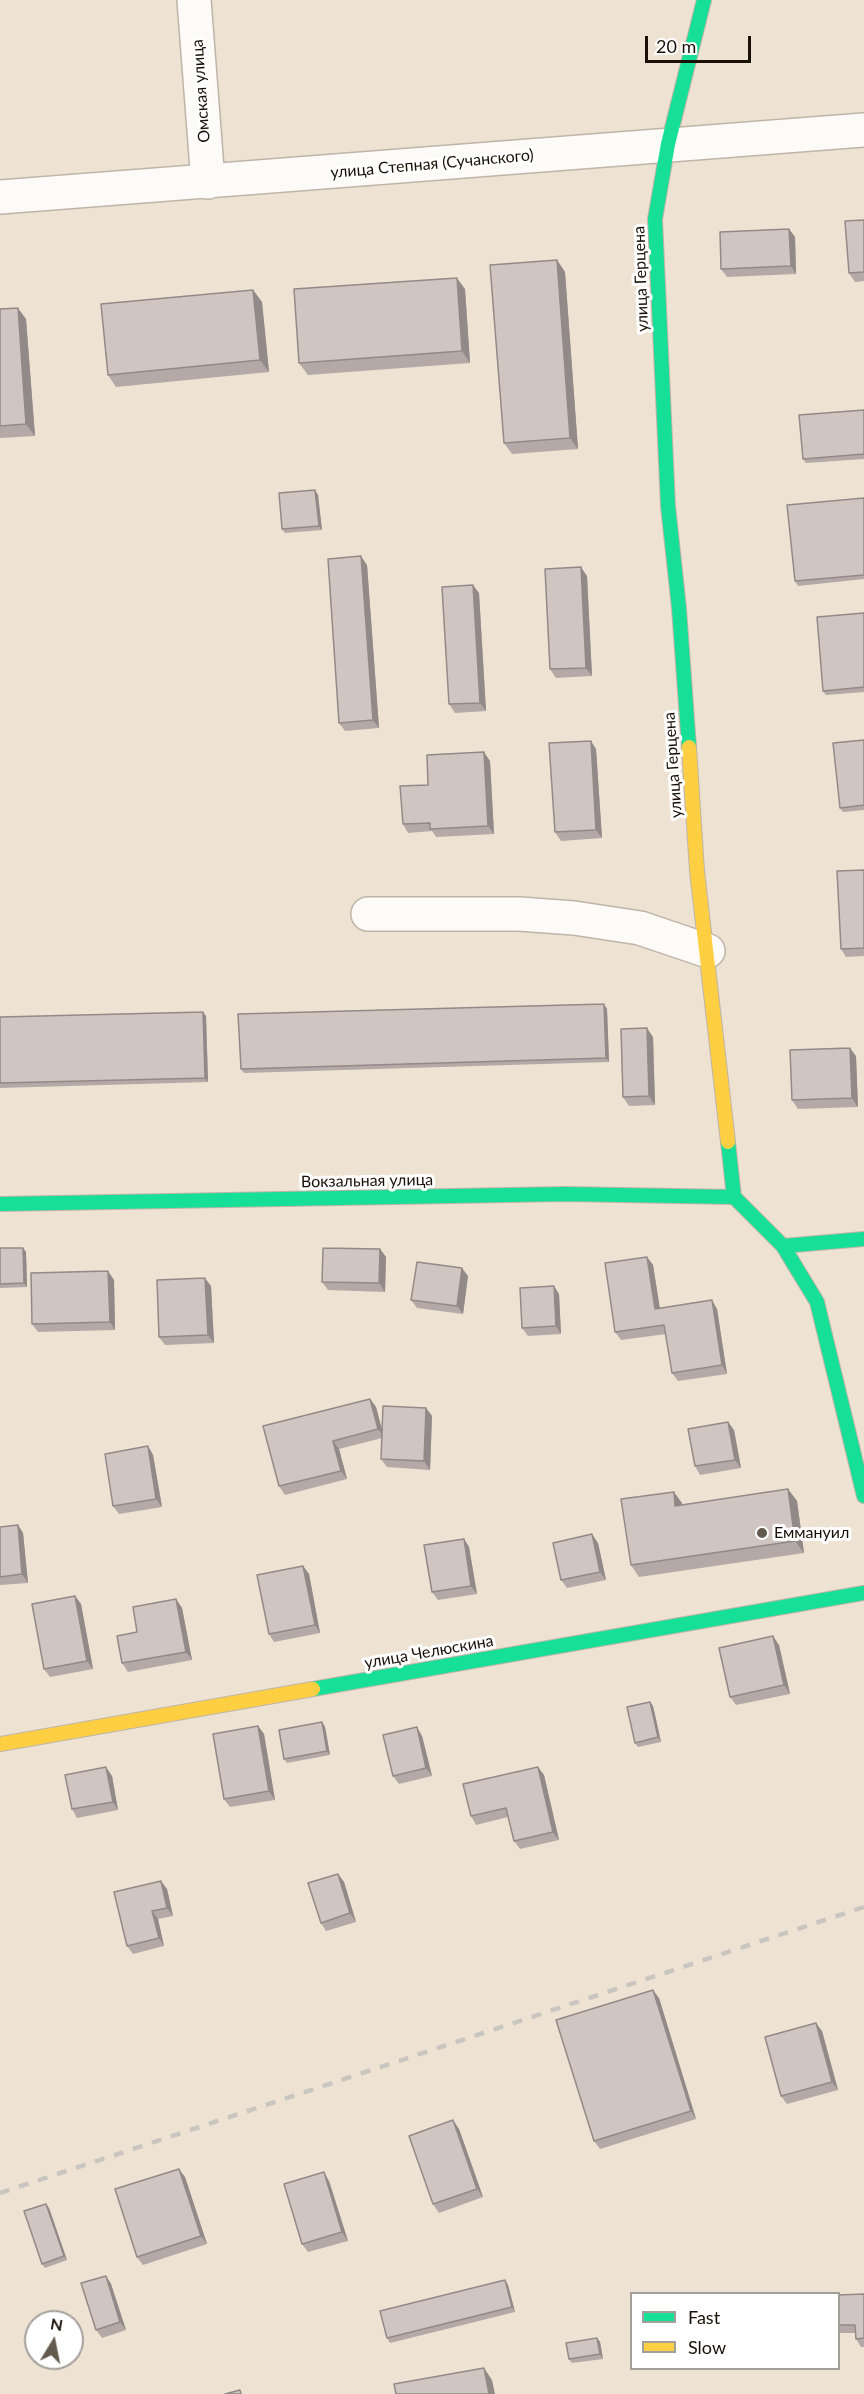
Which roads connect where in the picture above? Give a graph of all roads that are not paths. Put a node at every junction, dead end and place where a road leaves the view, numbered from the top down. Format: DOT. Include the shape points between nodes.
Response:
graph roads {
  1 [pos="194,0"];
  2 [pos="704,0"];
  3 [pos="864,130"];
  4 [pos="668,144"];
  5 [pos="208,182"];
  6 [pos="0,197"];
  7 [pos="368,914"];
  8 [pos="708,951"];
  9 [pos="734,1197"];
  10 [pos="0,1204"];
  11 [pos="864,1239"];
  12 [pos="783,1246"];
  13 [pos="864,1496"];
  14 [pos="864,1593"];
  15 [pos="0,1744"];
  1 -- 5 [label="street, Омская улица"];
  2 -- 4 [label="street, улица Герцена"];
  3 -- 4 [label="street, улица Степная (Сучанского)"];
  4 -- 5 [label="street, улица Степная (Сучанского)"];
  4 -- 8 [label="street, улица Герцена" via="655,219 667,494 697,871"];
  5 -- 6 [label="street, улица Степная (Сучанского)"];
  7 -- 8 [label="street" via="574,918 640,928"];
  8 -- 9 [label="street, улица Герцена"];
  9 -- 10 [label="street, Вокзальная улица" via="565,1194"];
  9 -- 12 [label="street"];
  11 -- 12 [label="street"];
  12 -- 13 [label="street" via="817,1302"];
  14 -- 15 [label="street, улица Челюскина"];
}
